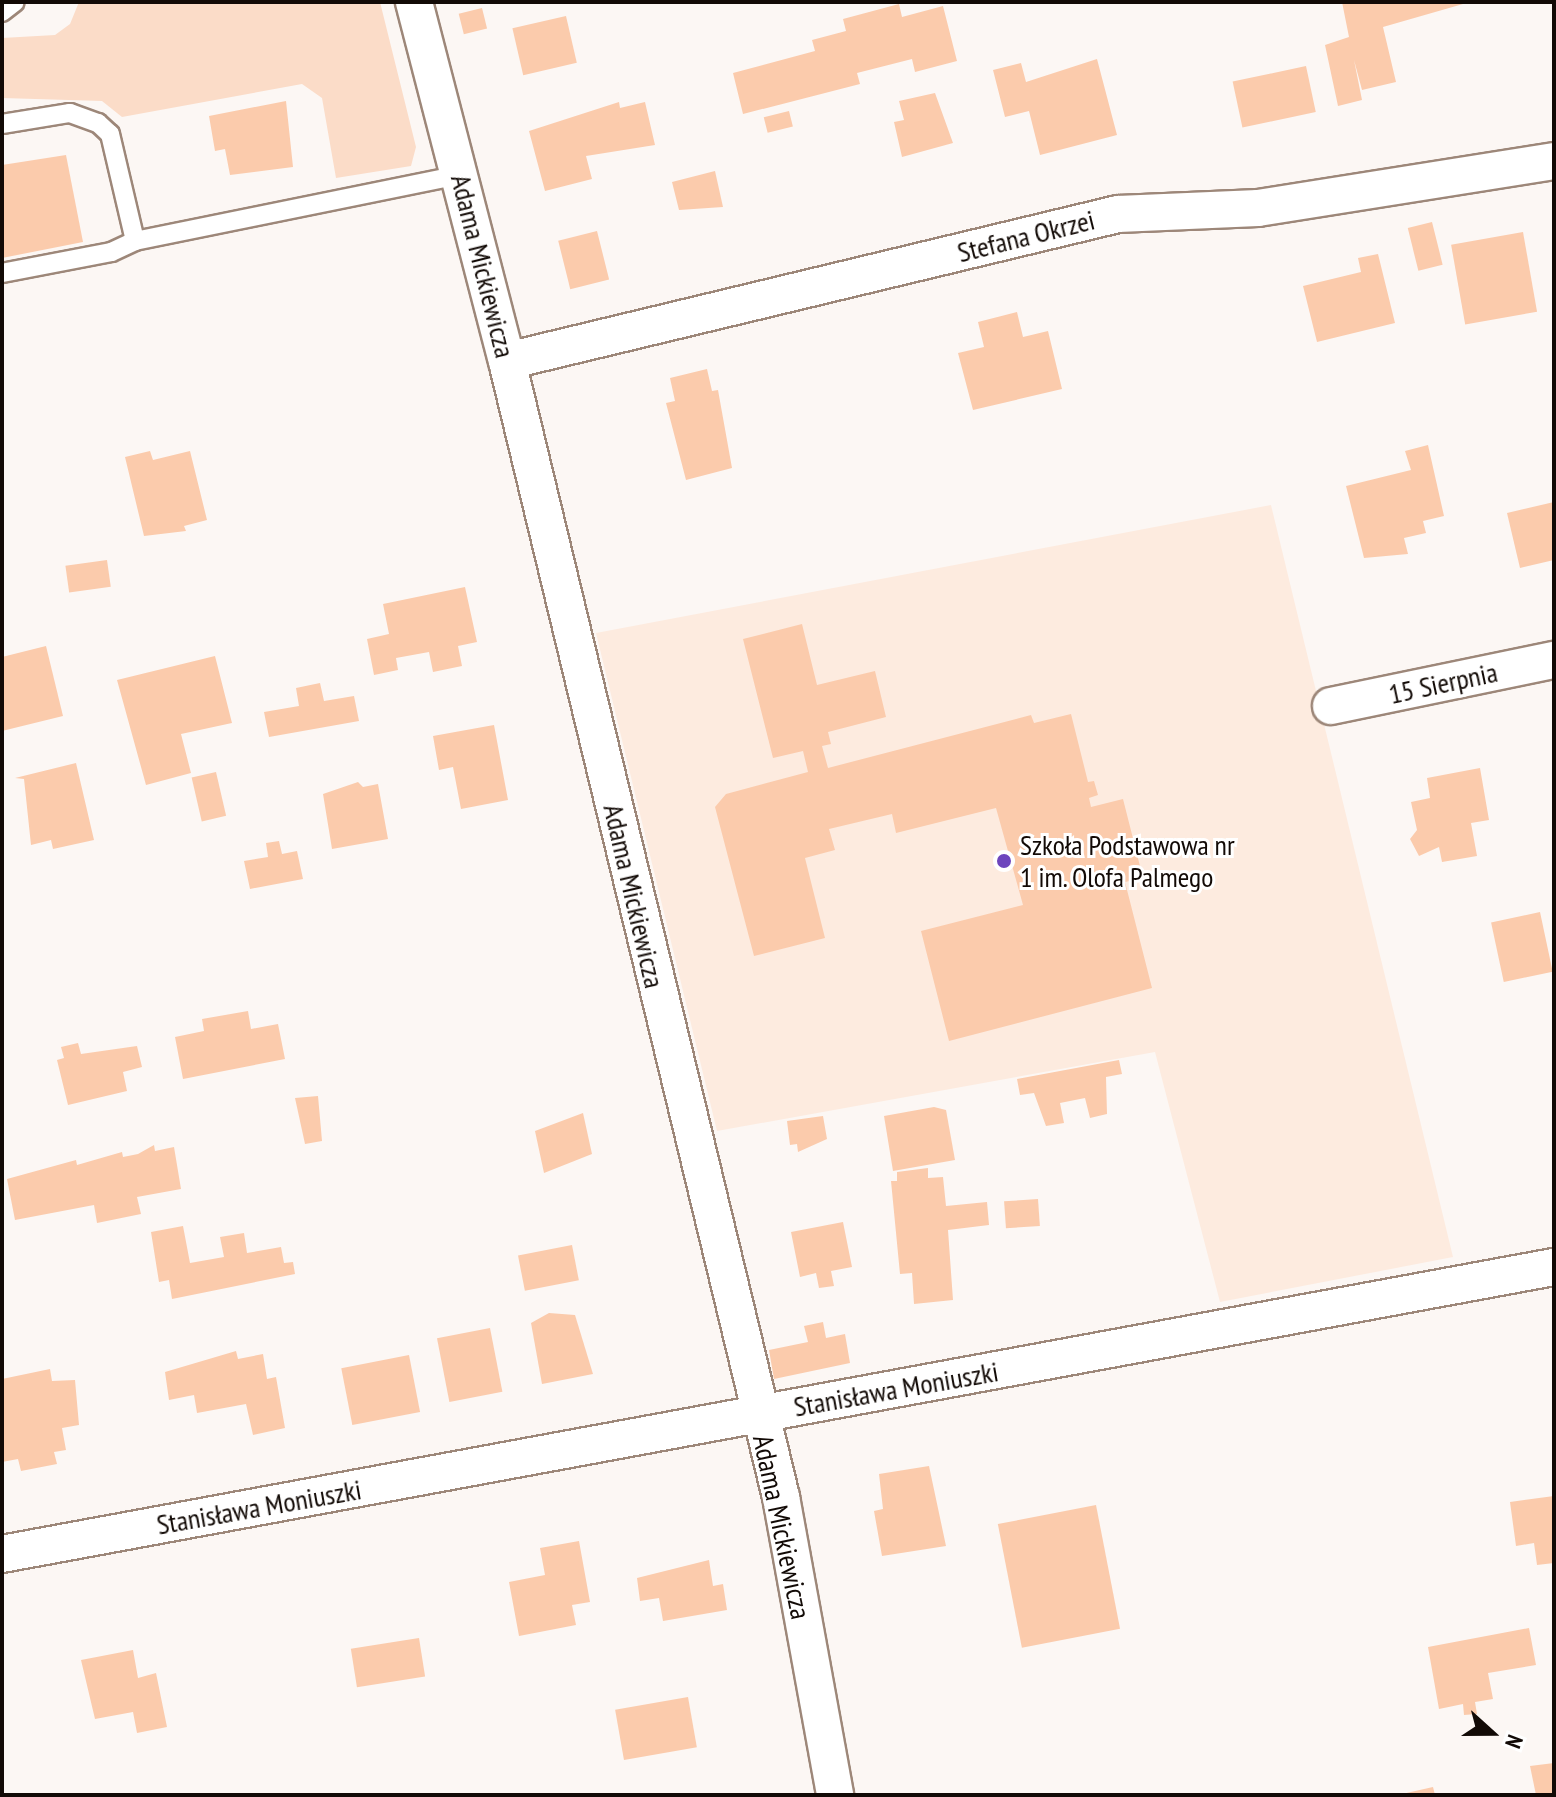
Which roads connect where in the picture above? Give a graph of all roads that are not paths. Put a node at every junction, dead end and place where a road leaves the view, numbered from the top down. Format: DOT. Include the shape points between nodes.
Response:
graph roads {
  1 [pos="15,2"];
  2 [pos="414,2"];
  3 [pos="2,12"];
  4 [pos="2,124"];
  5 [pos="1554,161"];
  6 [pos="459,175"];
  7 [pos="135,241"];
  8 [pos="2,273"];
  9 [pos="507,361"];
  10 [pos="1554,660"];
  11 [pos="1331,706"];
  12 [pos="1554,1267"];
  13 [pos="757,1415"];
  14 [pos="2,1554"];
  15 [pos="835,1795"];
  1 -- 3 [label="lane"];
  2 -- 6 [label="street, Adama Mickiewicza"];
  4 -- 7 [label="lane" via="70,113 98,123 110,134"];
  5 -- 9 [label="street, Stefana Okrzei" via="1258,208 1118,214"];
  6 -- 7 [label="lane"];
  6 -- 9 [label="street, Adama Mickiewicza"];
  7 -- 8 [label="lane" via="111,252"];
  9 -- 13 [label="street, Adama Mickiewicza"];
  10 -- 11 [label="street, 15 Sierpnia"];
  12 -- 13 [label="street, Stanisława Moniuszki"];
  13 -- 14 [label="street, Stanisława Moniuszki"];
  13 -- 15 [label="street, Adama Mickiewicza" via="781,1497"];
}
